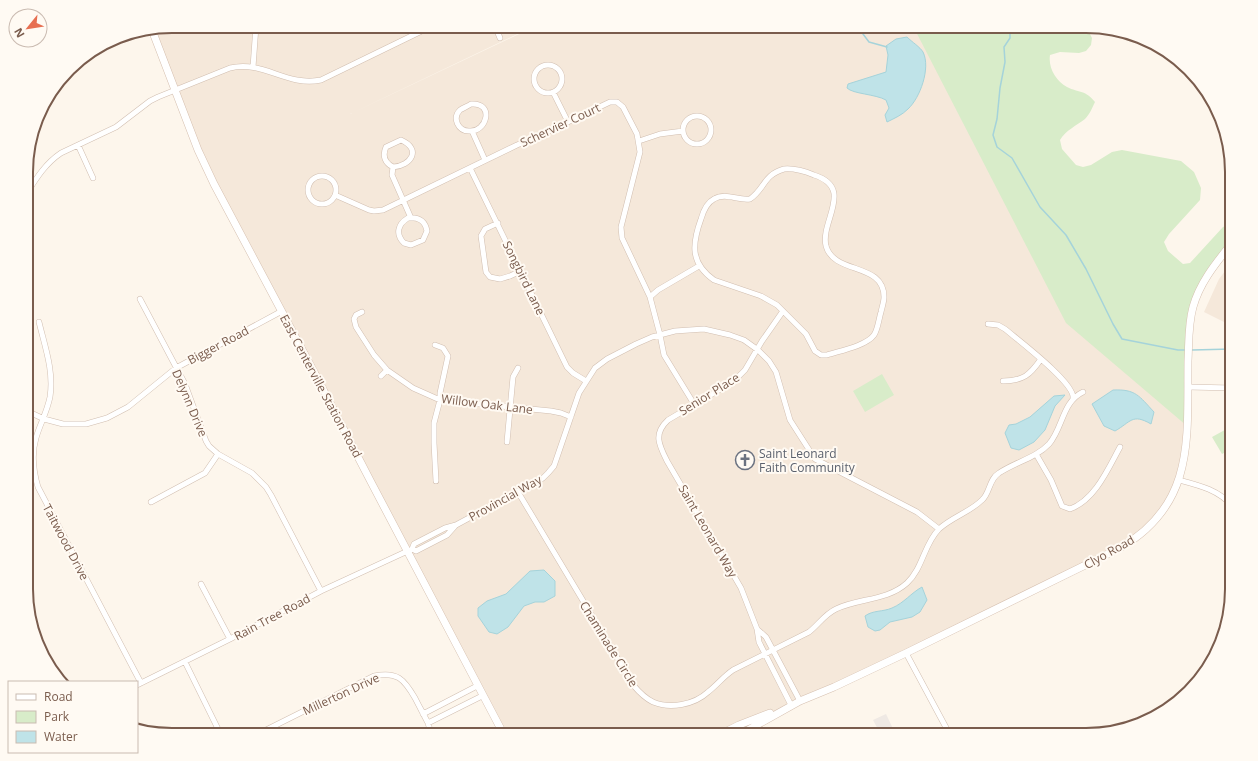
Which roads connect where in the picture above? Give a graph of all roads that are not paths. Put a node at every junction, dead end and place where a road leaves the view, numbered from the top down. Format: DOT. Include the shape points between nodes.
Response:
graph roads {
  1 [pos="255,33"];
  2 [pos="417,33"];
  3 [pos="498,33"];
  4 [pos="154,35"];
  5 [pos="500,38"];
  6 [pos="253,67"];
  7 [pos="175,90"];
  8 [pos="553,92"];
  9 [pos="568,122"];
  10 [pos="472,131"];
  11 [pos="683,131"];
  12 [pos="639,141"];
  13 [pos="78,145"];
  14 [pos="486,160"];
  15 [pos="393,168"];
  16 [pos="470,168"];
  17 [pos="93,178"];
  18 [pos="33,184"];
  19 [pos="335,195"];
  20 [pos="403,200"];
  21 [pos="410,218"];
  22 [pos="498,223"];
  23 [pos="1225,252"];
  24 [pos="699,266"];
  25 [pos="520,271"];
  26 [pos="650,297"];
  27 [pos="140,299"];
  28 [pos="282,311"];
  29 [pos="783,311"];
  30 [pos="362,312"];
  31 [pos="39,322"];
  32 [pos="988,324"];
  33 [pos="660,335"];
  34 [pos="435,345"];
  35 [pos="758,350"];
  36 [pos="1042,359"];
  37 [pos="176,368"];
  38 [pos="518,368"];
  39 [pos="387,370"];
  40 [pos="382,376"];
  41 [pos="586,381"];
  42 [pos="1003,381"];
  43 [pos="1188,387"];
  44 [pos="1225,388"];
  45 [pos="1083,392"];
  46 [pos="1073,398"];
  47 [pos="440,400"];
  48 [pos="694,404"];
  49 [pos="510,408"];
  50 [pos="33,414"];
  51 [pos="571,417"];
  52 [pos="44,419"];
  53 [pos="658,435"];
  54 [pos="507,442"];
  55 [pos="1120,448"];
  56 [pos="218,454"];
  57 [pos="1036,454"];
  58 [pos="33,456"];
  59 [pos="33,456"];
  60 [pos="1179,480"];
  61 [pos="436,481"];
  62 [pos="518,492"];
  63 [pos="1225,499"];
  64 [pos="151,502"];
  65 [pos="939,529"];
  66 [pos="410,550"];
  67 [pos="201,584"];
  68 [pos="322,591"];
  69 [pos="757,629"];
  70 [pos="230,639"];
  71 [pos="773,650"];
  72 [pos="906,653"];
  73 [pos="765,654"];
  74 [pos="185,662"];
  75 [pos="137,681"];
  76 [pos="139,684"];
  77 [pos="477,686"];
  78 [pos="482,696"];
  79 [pos="800,701"];
  80 [pos="791,705"];
  81 [pos="423,714"];
  82 [pos="428,723"];
  83 [pos="218,728"];
  84 [pos="270,728"];
  85 [pos="429,728"];
  86 [pos="500,728"];
  87 [pos="733,728"];
  88 [pos="751,728"];
  89 [pos="946,728"];
  1 -- 6 [label="street"];
  2 -- 6 [label="street" via="312,82 296,81"];
  3 -- 5 [label="street"];
  4 -- 7 [label="street, East Centerville Station Road"];
  6 -- 7 [label="street" via="230,68"];
  7 -- 13 [label="street" via="150,101 116,127"];
  7 -- 28 [label="street, East Centerville Station Road" via="214,184"];
  8 -- 8 [label="street" via="559,88 562,77 559,70 549,65 536,71 533,78 541,92"];
  8 -- 9 [label="street"];
  9 -- 12 [label="street, Schervier Court" via="610,102 617,102 623,107"];
  9 -- 14 [label="street, Schervier Court"];
  10 -- 10 [label="street" via="483,125 486,119 485,111 476,104 462,109 457,118 461,128"];
  10 -- 14 [label="street"];
  11 -- 11 [label="street" via="689,141 700,143 709,136 708,121 698,116 690,117"];
  11 -- 12 [label="street" via="660,134"];
  12 -- 26 [label="street, Schervier Court" via="639,159 621,231 623,243"];
  13 -- 17 [label="street"];
  13 -- 18 [label="street" via="62,152 45,166"];
  14 -- 16 [label="street, Schervier Court"];
  15 -- 15 [label="street" via="410,161 412,157 412,149 401,140 386,147 385,159"];
  15 -- 20 [label="street" via="392,176"];
  16 -- 20 [label="street, Schervier Court"];
  16 -- 22 [label="street, Songbird Lane"];
  19 -- 19 [label="street" via="334,182 326,177 318,177 311,182 308,190 314,201 322,203 330,201"];
  19 -- 20 [label="street, Schervier Court" via="374,211"];
  20 -- 21 [label="street"];
  21 -- 21 [label="street" via="401,224 398,235 404,243 411,245 423,240 427,231 422,220"];
  22 -- 25 [label="street, Songbird Lane"];
  22 -- 25 [label="street" via="485,229 481,236 486,272 490,277 500,279"];
  23 -- 43 [label="street, Clyo Road" via="1202,283 1193,307 1190,320"];
  24 -- 26 [label="street"];
  24 -- 29 [label="street" via="714,280 771,301"];
  24 -- 29 [label="street" via="695,253 695,239 703,212 713,199 724,196 750,198 767,178 784,169 798,170 820,177 829,184 835,199 826,235 829,253 840,263 871,274 878,281 884,297 880,314 874,334 869,339 857,346 821,355 815,351 806,334"];
  25 -- 41 [label="street, Songbird Lane" via="567,367"];
  26 -- 33 [label="street, Schervier Court"];
  27 -- 37 [label="street, Delynn Drive"];
  28 -- 37 [label="street, Bigger Road"];
  28 -- 66 [label="street, East Centerville Station Road"];
  29 -- 35 [label="street, Senior Place"];
  30 -- 39 [label="street, Willow Oak Lane" via="356,315 354,320 356,327"];
  31 -- 52 [label="street, Taitwood Drive" via="48,355 51,380 50,397"];
  32 -- 36 [label="street" via="1005,329"];
  33 -- 35 [label="street, Provincial Way" via="704,329 744,340"];
  33 -- 41 [label="street, Provincial Way" via="607,359 595,368"];
  33 -- 48 [label="street, Schervier Court" via="664,355"];
  34 -- 47 [label="street" via="443,348 448,356"];
  35 -- 48 [label="street, Senior Place" via="734,381"];
  35 -- 65 [label="street, Provincial Way" via="769,360 776,372 790,420 814,460 917,512"];
  36 -- 42 [label="street" via="1025,377"];
  36 -- 46 [label="street" via="1072,391"];
  37 -- 52 [label="street, Bigger Road" via="128,407 106,418 77,425"];
  37 -- 56 [label="street, Delynn Drive" via="190,395 206,441"];
  38 -- 49 [label="street" via="513,377"];
  39 -- 40 [label="street"];
  39 -- 47 [label="street, Willow Oak Lane" via="413,388"];
  41 -- 51 [label="street, Provincial Way"];
  43 -- 44 [label="street"];
  43 -- 60 [label="street, Clyo Road" via="1187,441"];
  45 -- 46 [label="street, Chaminade Circle"];
  46 -- 57 [label="street, Chaminade Circle" via="1051,441"];
  47 -- 49 [label="street, Willow Oak Lane"];
  47 -- 61 [label="street" via="434,423"];
  48 -- 53 [label="street, Senior Place" via="662,425"];
  49 -- 51 [label="street, Willow Oak Lane" via="551,411"];
  49 -- 54 [label="street"];
  50 -- 52 [label="street, Bigger Road"];
  51 -- 62 [label="street, Provincial Way" via="554,466 543,478"];
  52 -- 59 [label="street, Taitwood Drive" via="36,437"];
  53 -- 69 [label="street, Saint Leonard Way" via="661,449 737,582"];
  55 -- 57 [label="street" via="1094,490 1070,509 1062,506"];
  56 -- 64 [label="street" via="205,472"];
  56 -- 68 [label="street, Delynn Drive" via="252,473 266,487"];
  57 -- 65 [label="street, Chaminade Circle" via="998,473 981,502"];
  58 -- 75 [label="street, Taitwood Drive" via="34,475 38,486"];
  60 -- 63 [label="street" via="1198,485"];
  60 -- 72 [label="street, Clyo Road" via="1162,512 1150,526 1130,542"];
  62 -- 66 [label="street, Provincial Way" via="414,544"];
  62 -- 73 [label="street, Chaminade Circle" via="629,679 641,694 662,705 687,703 708,693 727,673"];
  65 -- 71 [label="street, Chaminade Circle" via="907,583 886,595 835,609 808,632"];
  66 -- 68 [label="street, Rain Tree Road"];
  66 -- 77 [label="street, East Centerville Station Road"];
  67 -- 70 [label="street"];
  68 -- 70 [label="street, Rain Tree Road"];
  69 -- 71 [label="street, Saint Leonard Way" via="766,637"];
  69 -- 73 [label="street, Saint Leonard Way" via="759,642"];
  70 -- 74 [label="street, Rain Tree Road"];
  71 -- 73 [label="street, Chaminade Circle"];
  71 -- 79 [label="street, Saint Leonard Way"];
  72 -- 79 [label="street, Clyo Road"];
  72 -- 89 [label="street"];
  73 -- 80 [label="street, Saint Leonard Way"];
  74 -- 76 [label="street, Rain Tree Road"];
  74 -- 83 [label="street"];
  77 -- 78 [label="street, East Centerville Station Road"];
  77 -- 81 [label="street"];
  78 -- 82 [label="street"];
  78 -- 86 [label="street, East Centerville Station Road"];
  79 -- 80 [label="street, Clyo Road"];
  80 -- 87 [label="street, Clyo Road"];
  80 -- 88 [label="street, Clyo Road"];
  81 -- 82 [label="street, Millerton Drive"];
  81 -- 84 [label="street, Millerton Drive" via="405,682 394,675 384,674 374,676"];
  82 -- 85 [label="street, Millerton Drive"];
}
